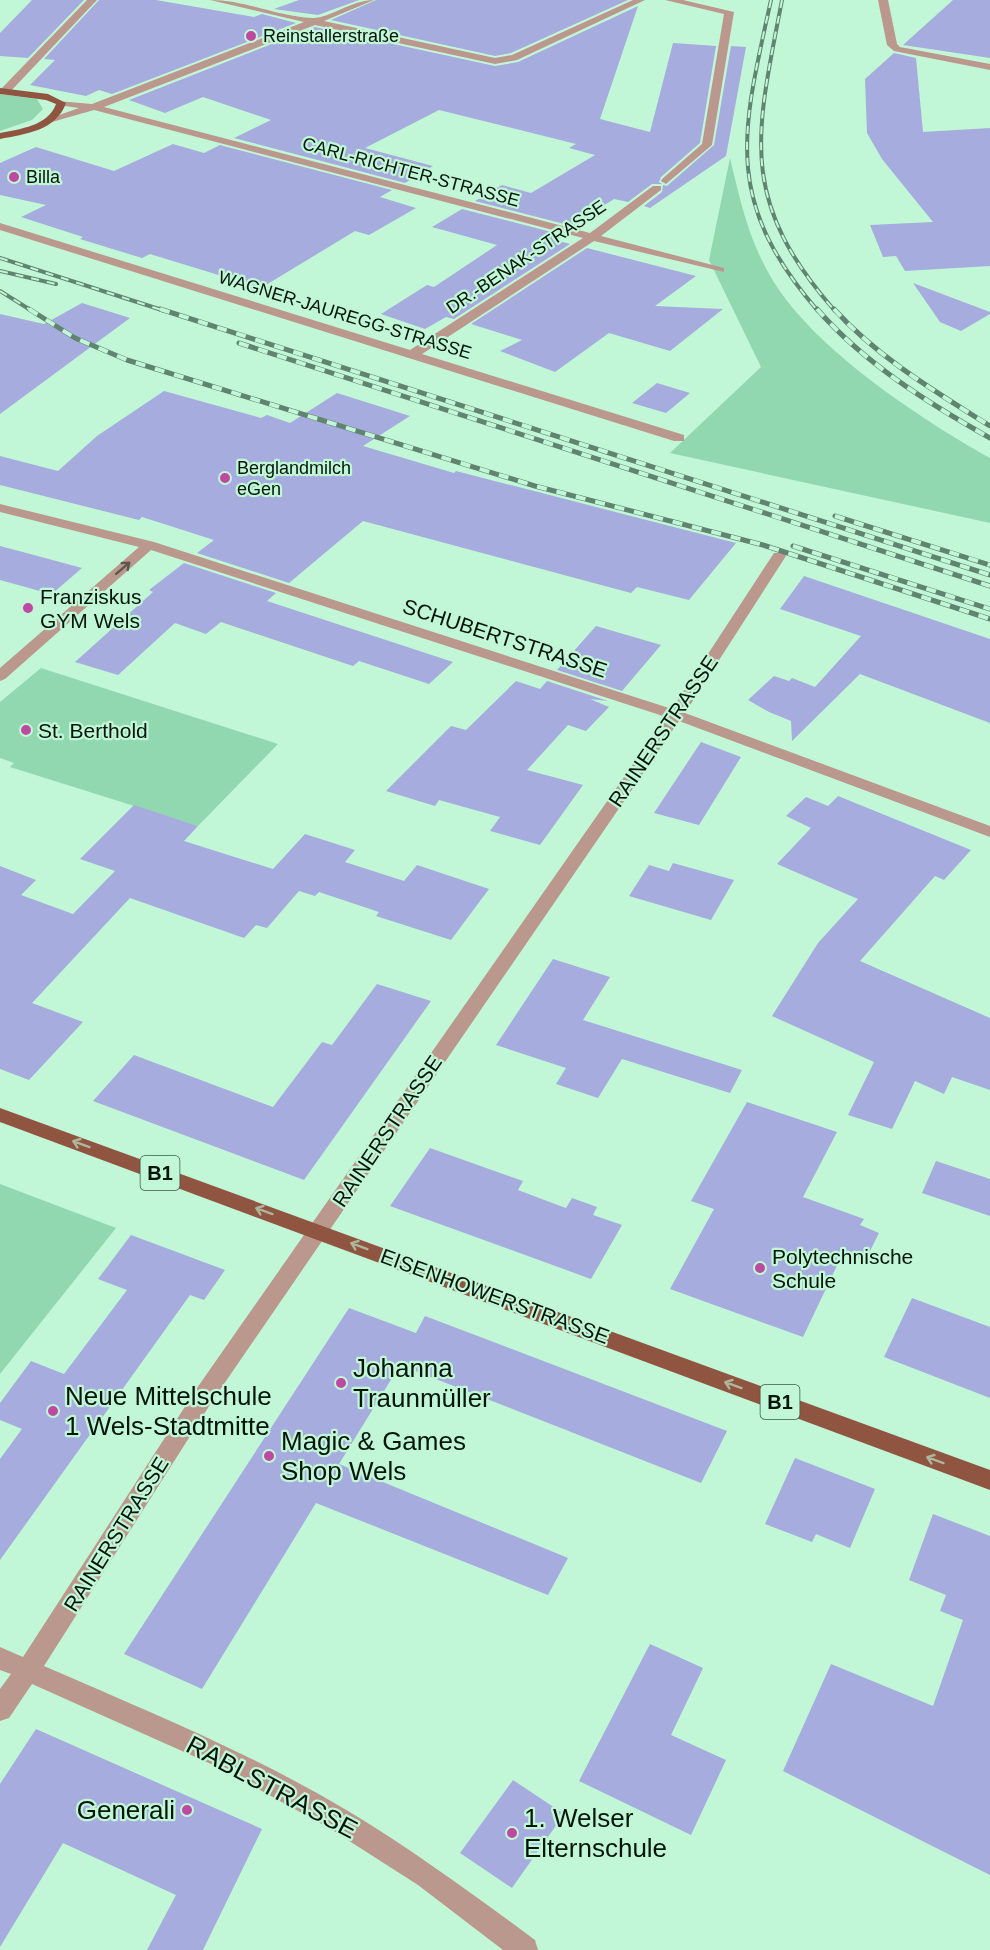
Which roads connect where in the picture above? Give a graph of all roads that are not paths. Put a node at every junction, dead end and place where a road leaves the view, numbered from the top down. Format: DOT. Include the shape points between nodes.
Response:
graph roads {
  1 [pos="92,0"];
  2 [pos="215,0"];
  3 [pos="369,0"];
  4 [pos="640,0"];
  5 [pos="670,0"];
  6 [pos="883,0"];
  7 [pos="317,21"];
  8 [pos="990,67"];
  9 [pos="2,91"];
  10 [pos="62,103"];
  11 [pos="94,107"];
  12 [pos="49,122"];
  13 [pos="0,136"];
  14 [pos="0,226"];
  15 [pos="592,237"];
  16 [pos="720,270"];
  17 [pos="412,354"];
  18 [pos="679,438"];
  19 [pos="0,508"];
  20 [pos="149,545"];
  21 [pos="779,556"];
  22 [pos="0,676"];
  23 [pos="676,715"];
  24 [pos="990,832"];
  25 [pos="0,1115"];
  26 [pos="319,1231"];
  27 [pos="990,1480"];
  28 [pos="0,1658"];
  29 [pos="29,1669"];
  30 [pos="0,1710"];
  31 [pos="525,1950"];
  1 -- 9 [label="street"];
  2 -- 7 [label="street"];
  3 -- 7 [label="street"];
  4 -- 7 [label="street" via="506,61"];
  5 -- 15 [label="street, DR.-BENAK-STRASSE" via="729,12 706,145"];
  6 -- 8 [label="street" via="892,45 897,49"];
  7 -- 11 [label="street"];
  9 -- 10 [label="main road" via="48,97"];
  10 -- 11 [label="street, CARL-RICHTER-STRASSE"];
  10 -- 12 [label="main road"];
  11 -- 12 [label="street"];
  11 -- 15 [label="street, CARL-RICHTER-STRASSE"];
  12 -- 13 [label="main road"];
  14 -- 17 [label="street, WAGNER-JAUREGG-STRASSE"];
  15 -- 16 [label="street, CARL-RICHTER-STRASSE"];
  15 -- 17 [label="street, DR.-BENAK-STRASSE"];
  17 -- 18 [label="street, WAGNER-JAUREGG-STRASSE"];
  19 -- 20 [label="street, SCHUBERTSTRASSE"];
  22 -- 20 [label="street, one-way"];
  20 -- 23 [label="street, SCHUBERTSTRASSE"];
  21 -- 23 [label="street, RAINERSTRASSE"];
  23 -- 24 [label="street, SCHUBERTSTRASSE"];
  23 -- 26 [label="street, RAINERSTRASSE"];
  26 -- 25 [label="main road, EISENHOWERSTRASSE / B1, one-way"];
  27 -- 26 [label="main road, EISENHOWERSTRASSE / B1, one-way"];
  26 -- 29 [label="street, RAINERSTRASSE" via="205,1394"];
  28 -- 29 [label="street, RABLSTRASSE"];
  29 -- 30 [label="street, RAINERSTRASSE"];
  29 -- 31 [label="street, RABLSTRASSE" via="229,1760 338,1819 427,1876"];
}
